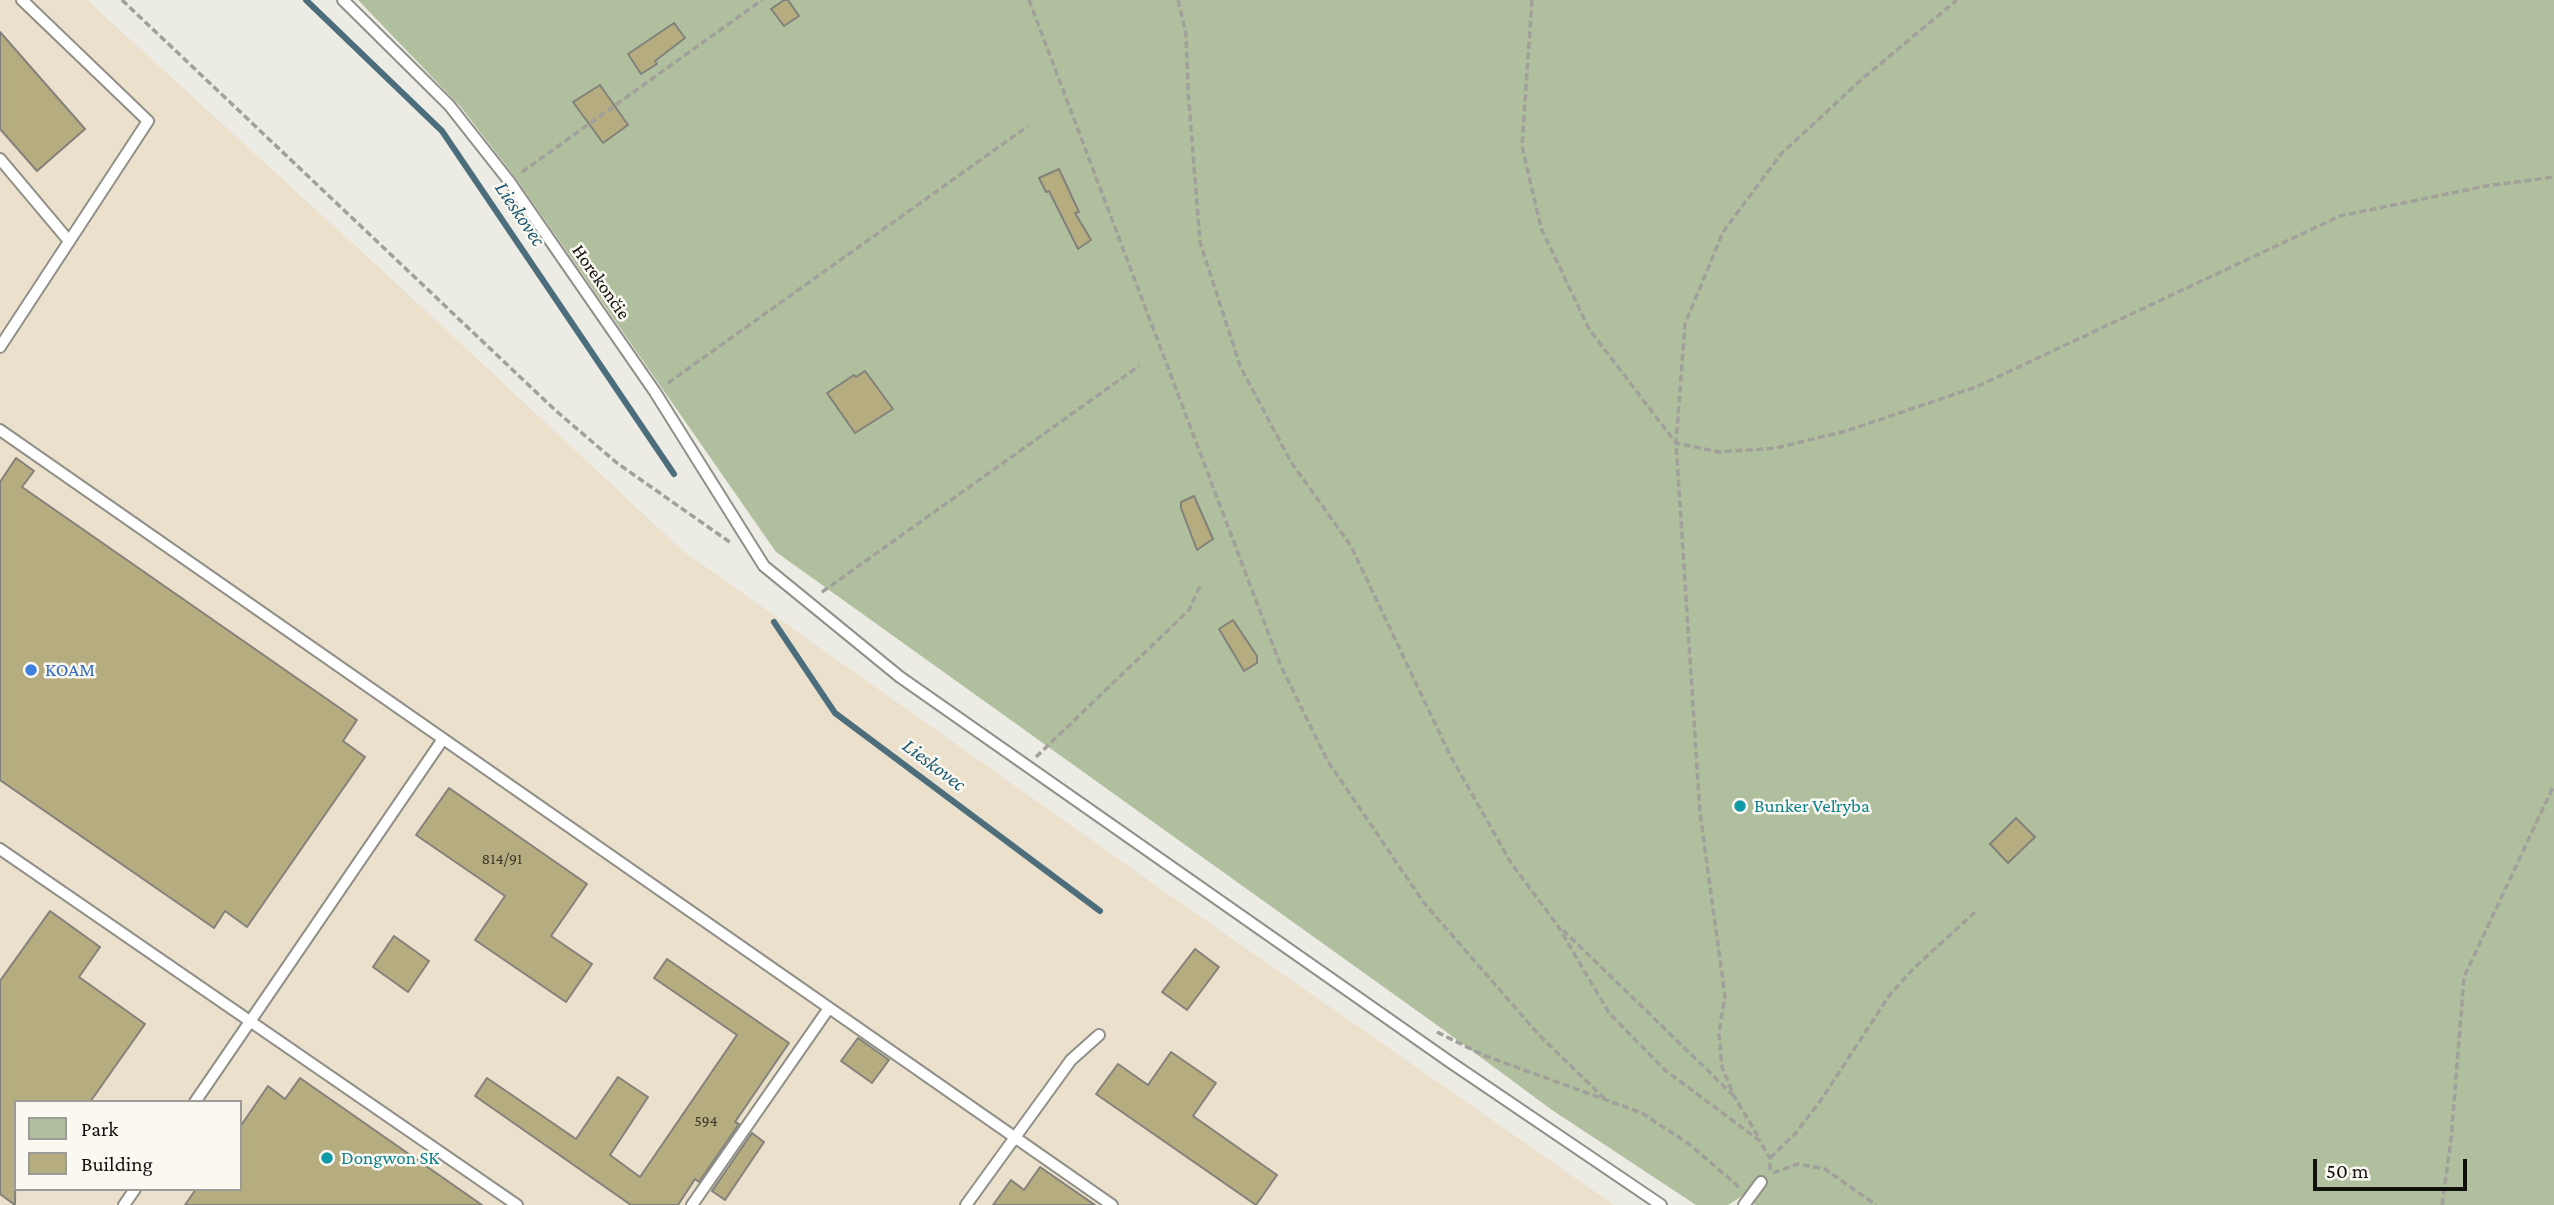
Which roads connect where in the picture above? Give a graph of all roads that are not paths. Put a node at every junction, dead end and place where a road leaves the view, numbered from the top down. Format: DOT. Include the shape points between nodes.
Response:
graph roads {
  1 [pos="22,0"];
  2 [pos="342,0"];
  3 [pos="0,159"];
  4 [pos="69,241"];
  5 [pos="0,347"];
  6 [pos="0,430"];
  7 [pos="443,739"];
  8 [pos="0,849"];
  9 [pos="828,1008"];
  10 [pos="250,1021"];
  11 [pos="1099,1035"];
  12 [pos="196,1100"];
  13 [pos="1014,1137"];
  14 [pos="1761,1182"];
  15 [pos="517,1205"];
  16 [pos="692,1205"];
  17 [pos="966,1205"];
  18 [pos="1112,1205"];
  19 [pos="1661,1205"];
  20 [pos="1744,1205"];
  1 -- 4 [label="lane" via="148,121"];
  2 -- 19 [label="lane, Horekončie" via="449,105 509,181 655,392 764,566 900,677"];
  3 -- 4 [label="lane"];
  4 -- 5 [label="lane"];
  6 -- 7 [label="lane"];
  7 -- 9 [label="lane"];
  7 -- 10 [label="lane"];
  8 -- 10 [label="lane"];
  9 -- 13 [label="lane"];
  9 -- 16 [label="lane"];
  10 -- 12 [label="lane"];
  10 -- 15 [label="lane"];
  11 -- 13 [label="lane" via="1071,1060"];
  13 -- 17 [label="lane"];
  13 -- 18 [label="lane"];
  14 -- 20 [label="lane"];
}
